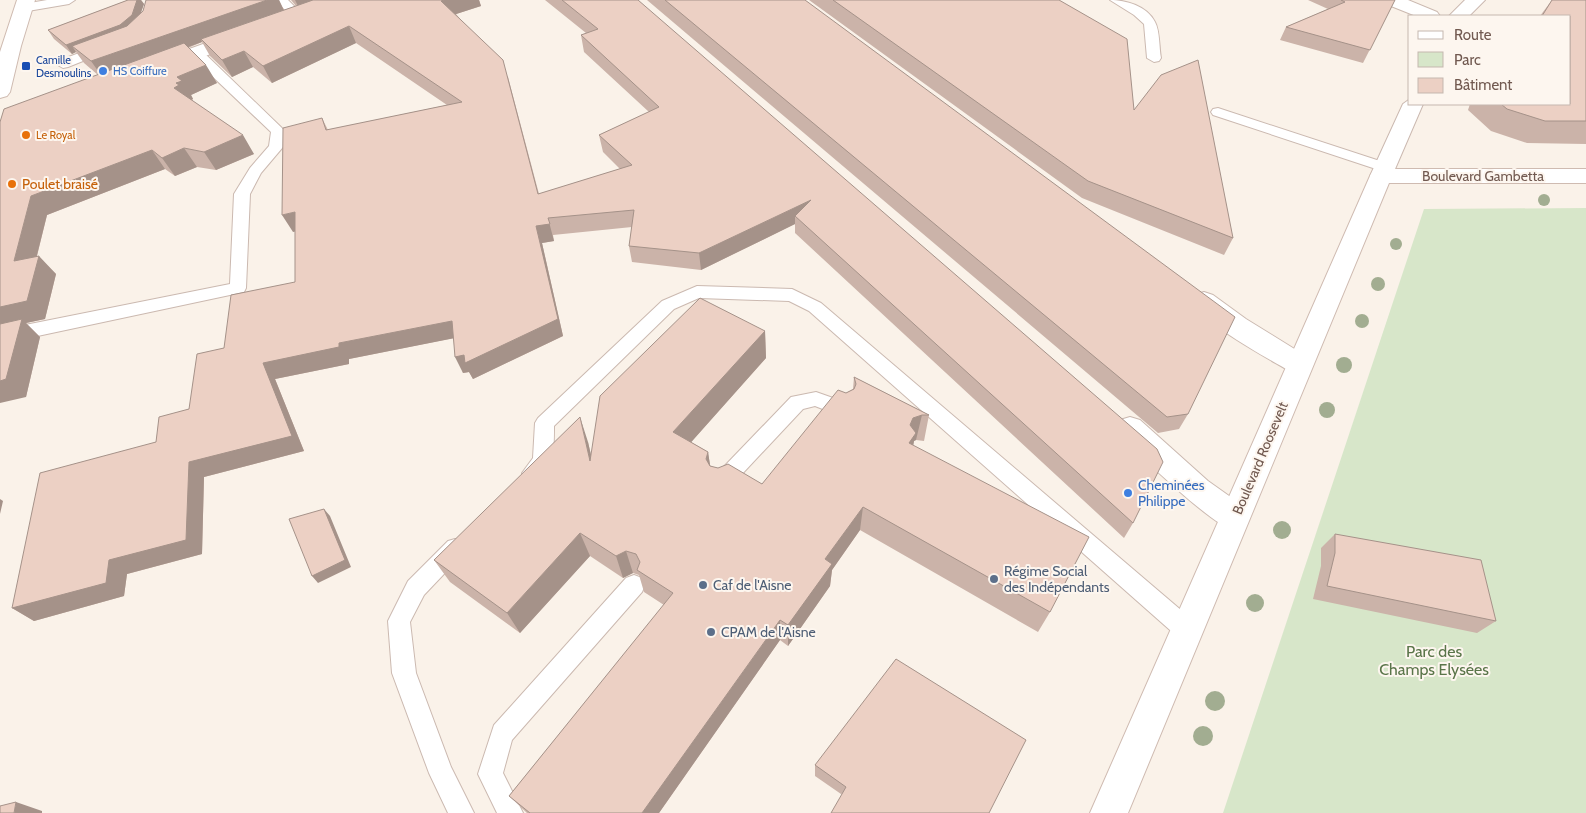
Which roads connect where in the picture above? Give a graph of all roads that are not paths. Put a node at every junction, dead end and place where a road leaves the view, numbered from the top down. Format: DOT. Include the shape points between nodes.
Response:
graph roads {
  1 [pos="69,0"];
  2 [pos="281,0"];
  3 [pos="1116,0"];
  4 [pos="1392,0"];
  5 [pos="1476,0"];
  6 [pos="24,4"];
  7 [pos="305,13"];
  8 [pos="1429,15"];
  9 [pos="1459,15"];
  10 [pos="280,22"];
  11 [pos="261,29"];
  12 [pos="114,44"];
  13 [pos="5,48"];
  14 [pos="196,53"];
  15 [pos="1154,58"];
  16 [pos="63,64"];
  17 [pos="140,73"];
  18 [pos="0,92"];
  19 [pos="1413,105"];
  20 [pos="1218,112"];
  21 [pos="1382,171"];
  22 [pos="1586,176"];
  23 [pos="1190,291"];
  24 [pos="0,337"];
  25 [pos="1300,365"];
  26 [pos="843,408"];
  27 [pos="1109,410"];
  28 [pos="522,482"];
  29 [pos="721,483"];
  30 [pos="1012,502"];
  31 [pos="1235,517"];
  32 [pos="465,538"];
  33 [pos="1089,545"];
  34 [pos="634,585"];
  35 [pos="1187,630"];
  36 [pos="460,813"];
  37 [pos="510,813"];
  38 [pos="1109,813"];
  1 -- 6 [label="lane"];
  2 -- 7 [label="lane"];
  3 -- 15 [label="lane" via="1150,23"];
  4 -- 8 [label="main road"];
  5 -- 9 [label="main road"];
  6 -- 13 [label="main road"];
  7 -- 10 [label="main road"];
  11 -- 14 [label="main road"];
  12 -- 16 [label="lane"];
  13 -- 18 [label="main road"];
  14 -- 17 [label="main road"];
  14 -- 24 [label="lane" via="278,131 276,147 255,171 242,194 238,288"];
  19 -- 21 [label="main road, Boulevard Roosevelt"];
  20 -- 21 [label="lane"];
  21 -- 22 [label="main road, Boulevard Gambetta"];
  21 -- 25 [label="main road, Boulevard Roosevelt"];
  23 -- 25 [label="main road"];
  25 -- 31 [label="main road, Boulevard Roosevelt"];
  26 -- 29 [label="lane" via="816,399 798,402"];
  27 -- 31 [label="main road" via="1198,490"];
  28 -- 33 [label="lane" via="543,461 545,423 668,305 697,292 792,295 815,307"];
  30 -- 33 [label="lane"];
  31 -- 35 [label="main road, Boulevard Roosevelt"];
  32 -- 36 [label="lane" via="416,588 399,621 404,674 441,773"];
  33 -- 35 [label="lane"];
  34 -- 37 [label="lane" via="502,733 490,774"];
  35 -- 38 [label="main road, Boulevard Roosevelt"];
}
